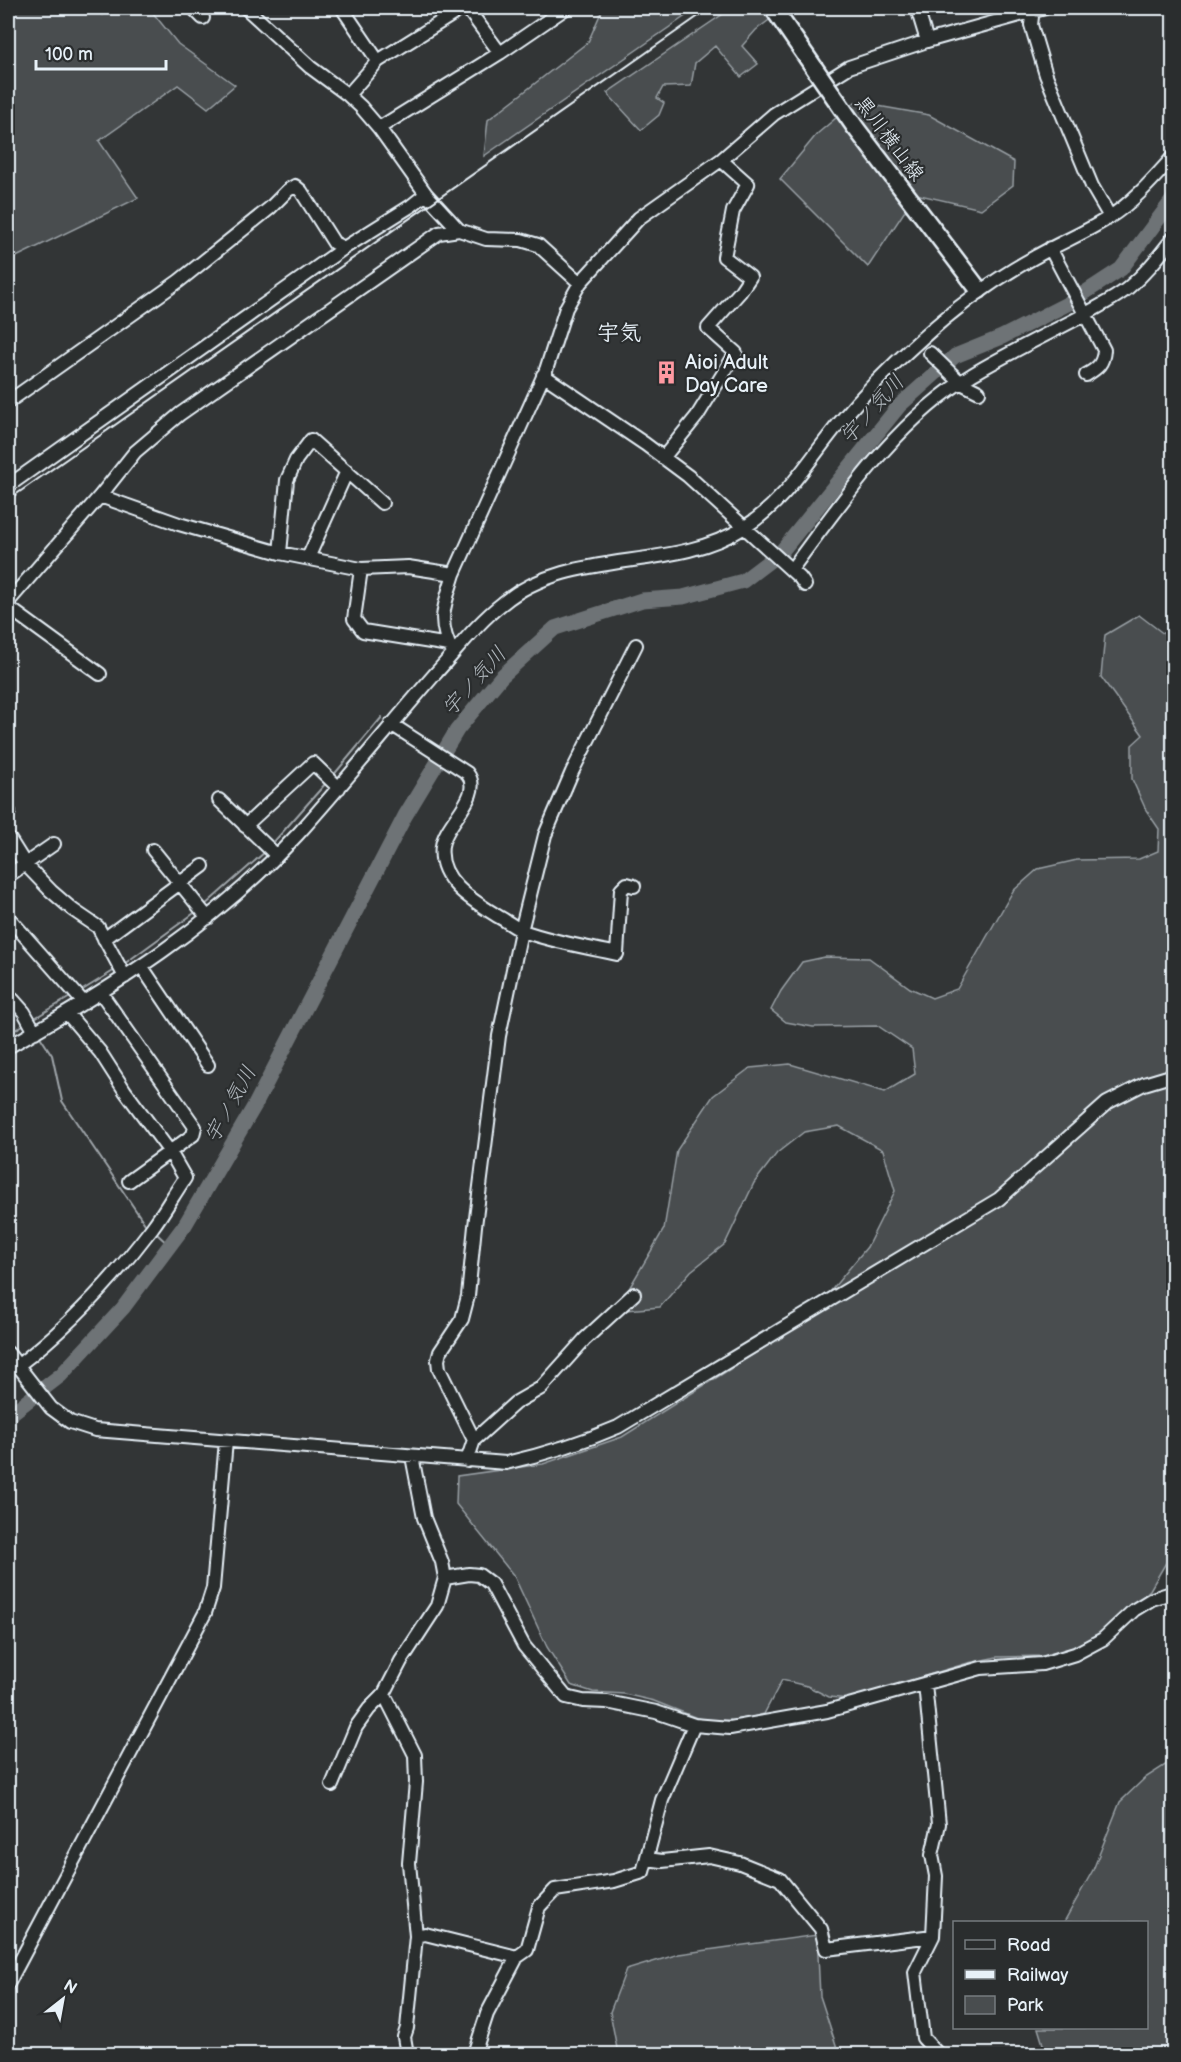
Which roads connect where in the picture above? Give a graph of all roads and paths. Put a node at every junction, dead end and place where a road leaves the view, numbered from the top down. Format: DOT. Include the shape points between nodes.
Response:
graph roads {
  1 [pos="193,8"];
  2 [pos="246,8"];
  3 [pos="465,8"];
  4 [pos="566,8"];
  5 [pos="773,8"];
  6 [pos="917,8"];
  7 [pos="346,9"];
  8 [pos="1037,9"];
  9 [pos="203,18"];
  10 [pos="927,41"];
  11 [pos="500,53"];
  12 [pos="378,61"];
  13 [pos="348,95"];
  14 [pos="379,128"];
  15 [pos="1173,156"];
  16 [pos="721,160"];
  17 [pos="426,194"];
  18 [pos="1110,217"];
  19 [pos="459,230"];
  20 [pos="1173,237"];
  21 [pos="345,248"];
  22 [pos="1050,248"];
  23 [pos="580,283"];
  24 [pos="979,290"];
  25 [pos="1085,314"];
  26 [pos="930,353"];
  27 [pos="543,375"];
  28 [pos="1086,375"];
  29 [pos="959,382"];
  30 [pos="979,392"];
  31 [pos="8,402"];
  32 [pos="663,458"];
  33 [pos="346,471"];
  34 [pos="8,486"];
  35 [pos="100,496"];
  36 [pos="382,503"];
  37 [pos="744,528"];
  38 [pos="280,553"];
  39 [pos="308,558"];
  40 [pos="361,569"];
  41 [pos="790,569"];
  42 [pos="454,574"];
  43 [pos="805,585"];
  44 [pos="8,602"];
  45 [pos="8,607"];
  46 [pos="636,645"];
  47 [pos="451,649"];
  48 [pos="100,674"];
  49 [pos="391,724"];
  50 [pos="339,788"];
  51 [pos="219,800"];
  52 [pos="246,826"];
  53 [pos="10,840"];
  54 [pos="54,844"];
  55 [pos="153,850"];
  56 [pos="277,856"];
  57 [pos="25,864"];
  58 [pos="203,866"];
  59 [pos="8,876"];
  60 [pos="180,883"];
  61 [pos="634,886"];
  62 [pos="8,917"];
  63 [pos="208,918"];
  64 [pos="521,930"];
  65 [pos="104,939"];
  66 [pos="142,968"];
  67 [pos="126,977"];
  68 [pos="101,993"];
  69 [pos="8,994"];
  70 [pos="84,1003"];
  71 [pos="67,1013"];
  72 [pos="35,1032"];
  73 [pos="8,1047"];
  74 [pos="208,1065"];
  75 [pos="1173,1075"];
  76 [pos="170,1152"];
  77 [pos="129,1181"];
  78 [pos="634,1294"];
  79 [pos="8,1353"];
  80 [pos="17,1368"];
  81 [pos="474,1440"];
  82 [pos="226,1441"];
  83 [pos="412,1456"];
  84 [pos="467,1461"];
  85 [pos="445,1578"];
  86 [pos="1173,1592"];
  87 [pos="925,1684"];
  88 [pos="384,1694"];
  89 [pos="694,1725"];
  90 [pos="332,1785"];
  91 [pos="647,1859"];
  92 [pos="416,1936"];
  93 [pos="933,1936"];
  94 [pos="517,1957"];
  95 [pos="8,1984"];
  96 [pos="407,2055"];
  97 [pos="474,2055"];
  98 [pos="938,2055"];
  1 -- 9 [label="street"];
  2 -- 13 [label="street"];
  3 -- 11 [label="street"];
  3 -- 12 [label="street"];
  4 -- 11 [label="street"];
  5 -- 24 [label="main road, 黒川横山線, bridge" via="855,127"];
  6 -- 10 [label="street"];
  7 -- 12 [label="street"];
  8 -- 10 [label="street"];
  8 -- 18 [label="street" via="1031,25 1046,75 1092,186"];
  10 -- 16 [label="street" via="849,67 774,114"];
  11 -- 14 [label="street"];
  12 -- 13 [label="street"];
  13 -- 14 [label="street"];
  14 -- 17 [label="street"];
  15 -- 18 [label="street" via="1143,190"];
  16 -- 23 [label="street" via="639,218"];
  16 -- 32 [label="street" via="748,184 733,211 724,257 750,277 708,328 736,353 697,416"];
  17 -- 19 [label="street"];
  17 -- 21 [label="street"];
  18 -- 22 [label="street"];
  19 -- 23 [label="street" via="486,239 521,240 538,245"];
  19 -- 35 [label="street" via="439,234 180,414 135,452"];
  20 -- 25 [label="street" via="1154,264 1126,289"];
  21 -- 31 [label="street" via="334,243 295,186 179,281"];
  21 -- 34 [label="street"];
  22 -- 24 [label="street"];
  22 -- 25 [label="street"];
  23 -- 27 [label="street" via="566,308"];
  24 -- 37 [label="street" via="873,385 787,490"];
  25 -- 28 [label="street" via="1104,350 1098,368"];
  25 -- 29 [label="street"];
  26 -- 29 [label="street"];
  27 -- 32 [label="street"];
  27 -- 42 [label="street"];
  29 -- 30 [label="street"];
  29 -- 41 [label="street" via="898,435"];
  32 -- 37 [label="street"];
  33 -- 36 [label="street"];
  33 -- 38 [label="street" via="311,440 287,480"];
  33 -- 39 [label="street"];
  35 -- 38 [label="street" via="178,525"];
  35 -- 44 [label="street"];
  37 -- 41 [label="street"];
  37 -- 47 [label="street" via="704,546 588,567 525,587"];
  38 -- 39 [label="street"];
  39 -- 40 [label="street"];
  40 -- 42 [label="street" via="408,567"];
  40 -- 47 [label="street" via="354,619 363,631"];
  41 -- 43 [label="street"];
  42 -- 47 [label="street" via="442,620"];
  45 -- 48 [label="street"];
  46 -- 64 [label="street" via="545,835"];
  47 -- 49 [label="street"];
  49 -- 50 [label="street"];
  49 -- 64 [label="street" via="471,778 473,789 444,839 442,858 463,893"];
  50 -- 52 [label="street" via="313,763"];
  50 -- 56 [label="street"];
  51 -- 52 [label="street"];
  52 -- 56 [label="street"];
  53 -- 57 [label="street"];
  54 -- 57 [label="street"];
  55 -- 60 [label="street"];
  56 -- 63 [label="street"];
  57 -- 59 [label="street"];
  57 -- 65 [label="street" via="73,910 98,927"];
  58 -- 60 [label="street"];
  60 -- 63 [label="street"];
  60 -- 65 [label="street"];
  61 -- 64 [label="street" via="627,884 621,890 617,954"];
  62 -- 70 [label="street"];
  63 -- 66 [label="street"];
  64 -- 81 [label="street" via="499,1036 468,1296 462,1319 438,1360"];
  65 -- 67 [label="street"];
  66 -- 67 [label="street"];
  66 -- 74 [label="street"];
  67 -- 68 [label="street"];
  68 -- 70 [label="street"];
  68 -- 76 [label="street" via="195,1127 193,1135"];
  69 -- 72 [label="street"];
  70 -- 71 [label="street"];
  71 -- 72 [label="street"];
  71 -- 76 [label="street" via="100,1052"];
  72 -- 73 [label="street"];
  75 -- 84 [label="street" via="1107,1102 999,1199 618,1427 558,1451 506,1463"];
  76 -- 77 [label="street"];
  76 -- 80 [label="street" via="185,1178 152,1227 73,1317"];
  78 -- 81 [label="street" via="585,1339 541,1388 515,1403"];
  79 -- 80 [label="street"];
  80 -- 82 [label="street" via="51,1408 70,1422 95,1430"];
  81 -- 84 [label="street"];
  82 -- 83 [label="street"];
  82 -- 95 [label="street" via="213,1588 205,1613"];
  83 -- 84 [label="street"];
  83 -- 85 [label="street" via="424,1518"];
  85 -- 88 [label="street" via="437,1606"];
  85 -- 89 [label="street" via="479,1575 491,1584 524,1646 566,1697 656,1712"];
  86 -- 87 [label="street" via="1134,1610 1103,1639 1075,1654 1042,1664 981,1668"];
  87 -- 89 [label="street" via="827,1711 730,1728"];
  87 -- 93 [label="street" via="939,1824 932,1855 936,1876"];
  88 -- 90 [label="street" via="356,1727"];
  88 -- 92 [label="street" via="415,1755 409,1863"];
  89 -- 91 [label="street" via="662,1800"];
  91 -- 93 [label="street" via="709,1856 780,1879 821,1929 826,1949"];
  91 -- 94 [label="street" via="644,1872 555,1890 539,1907 527,1950"];
  92 -- 94 [label="street" via="425,1934"];
  92 -- 96 [label="street" via="404,2037"];
  93 -- 98 [label="street" via="915,1972 923,2038"];
  94 -- 97 [label="street" via="487,2014"];
}
